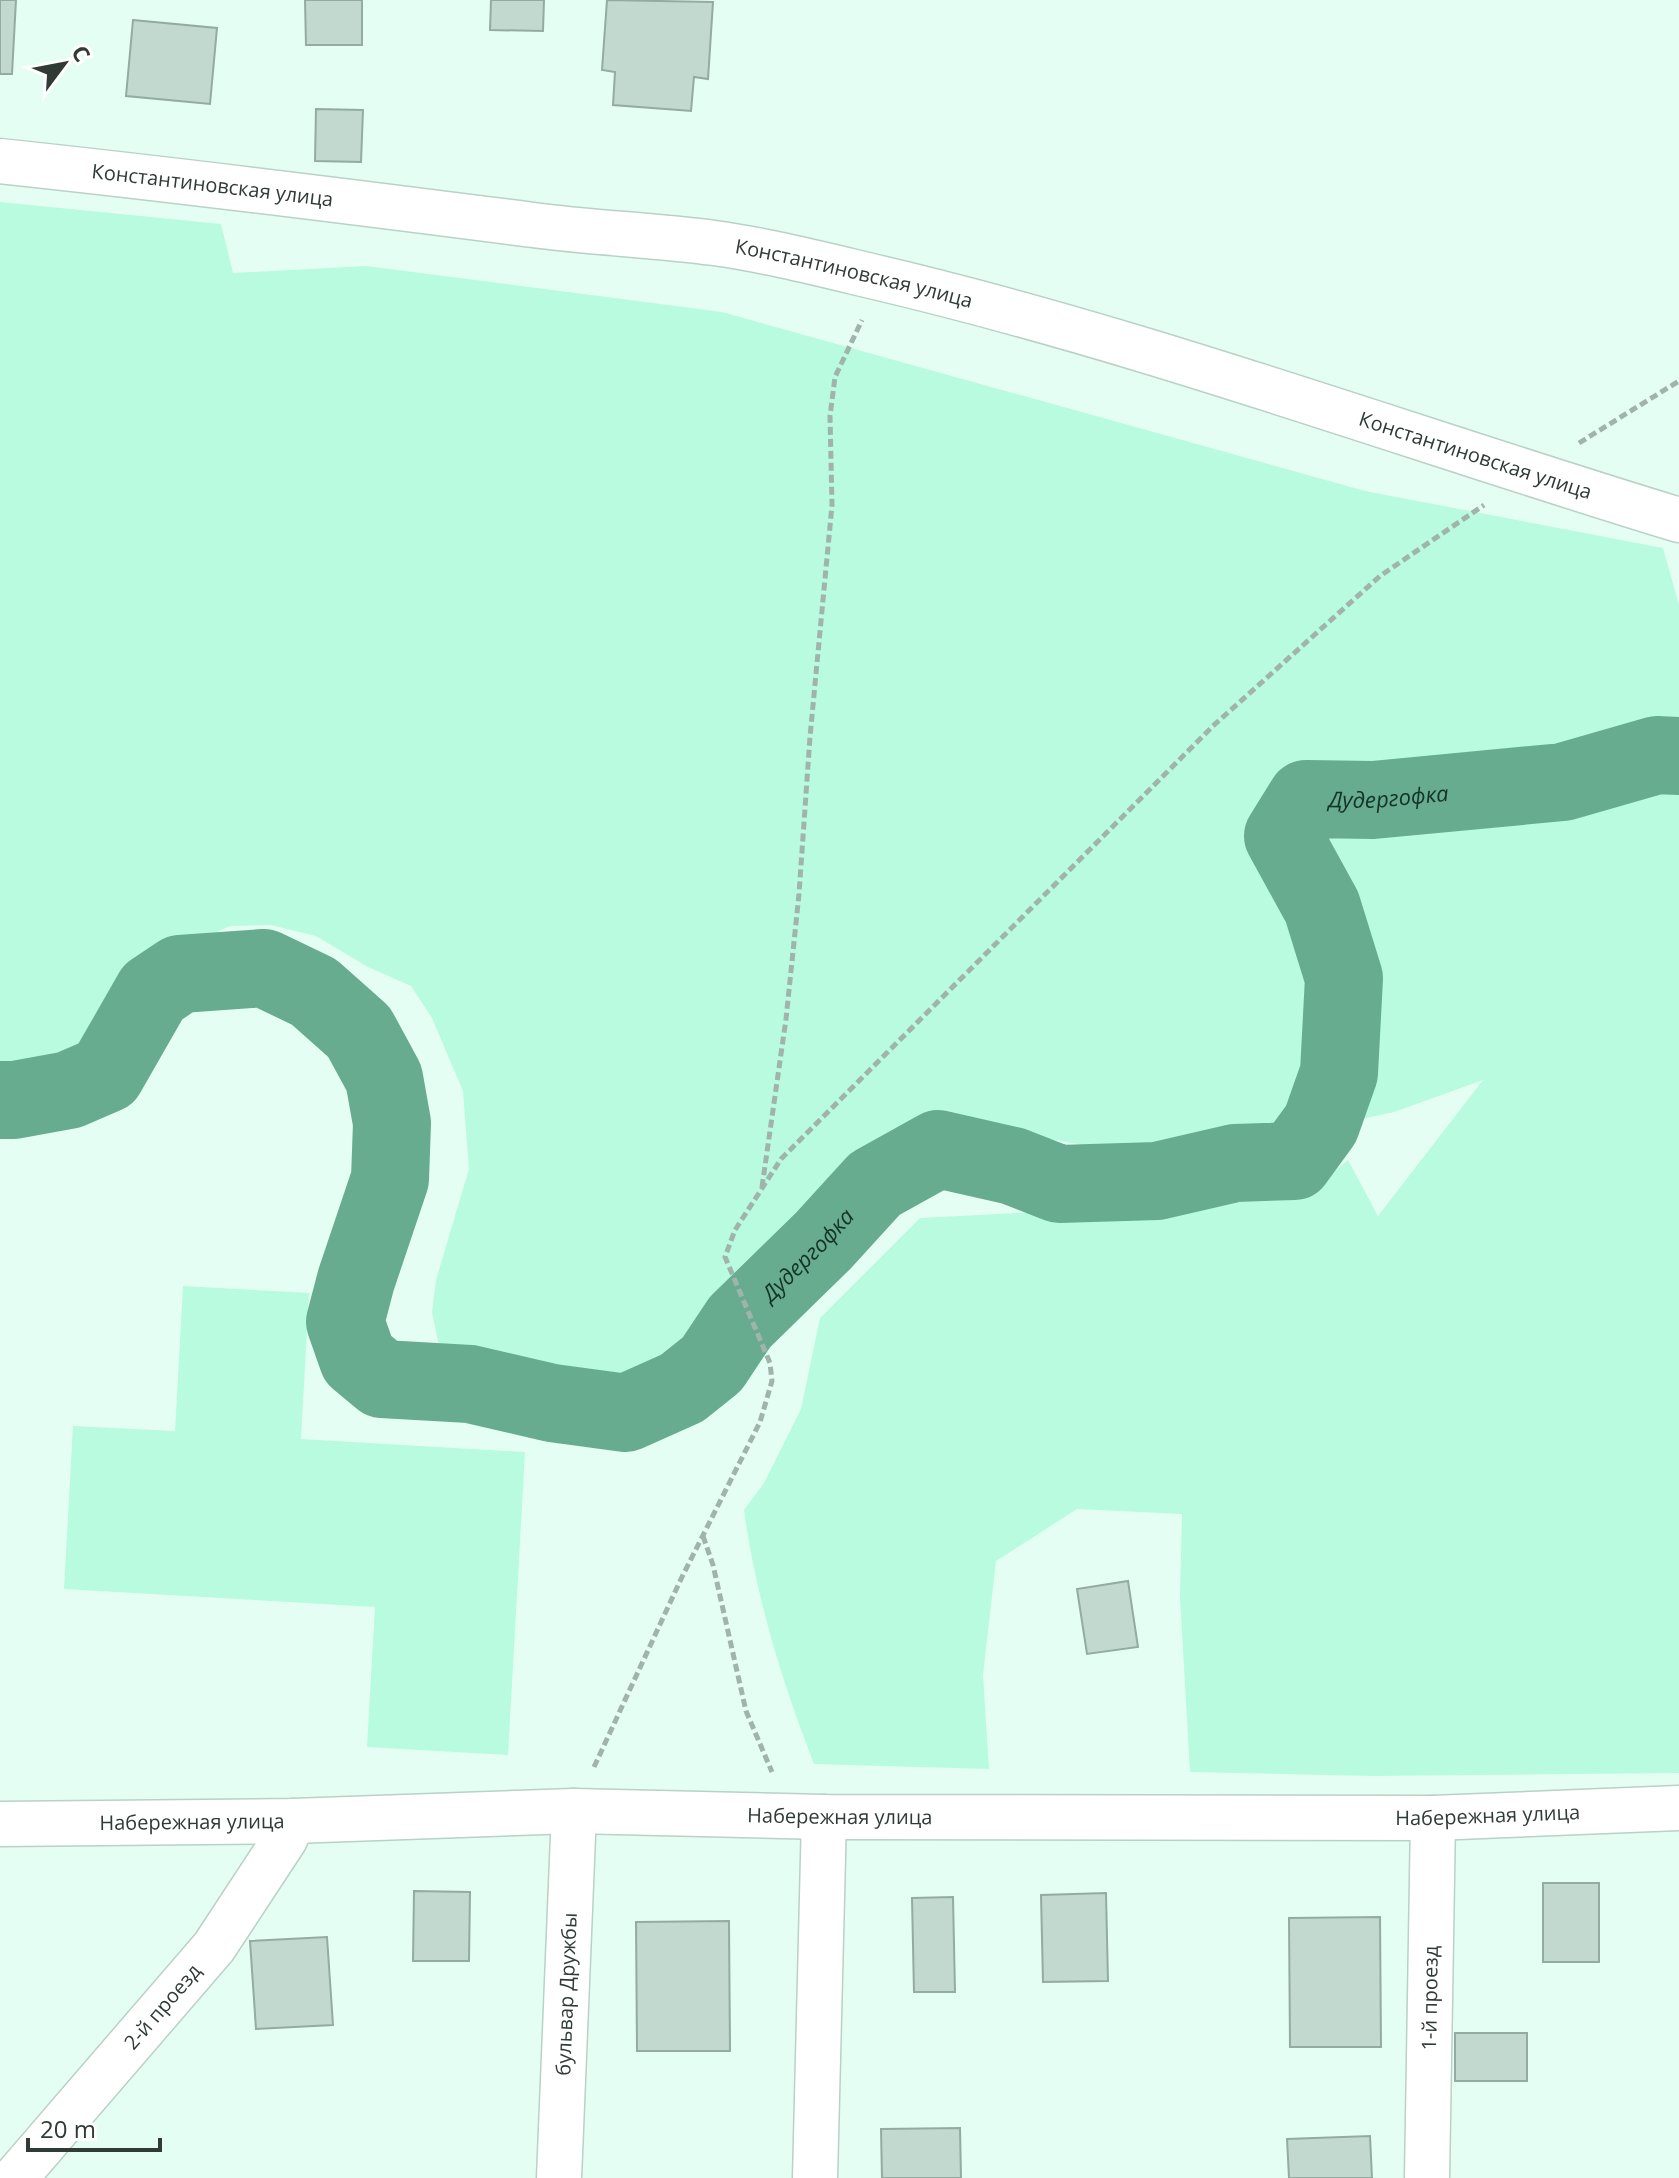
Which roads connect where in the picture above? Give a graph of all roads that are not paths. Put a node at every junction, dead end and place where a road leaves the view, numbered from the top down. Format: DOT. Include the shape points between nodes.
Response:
graph roads {
  1 [pos="0,161"];
  2 [pos="1679,520"];
  3 [pos="1679,1808"];
  4 [pos="574,1811"];
  5 [pos="808,1817"];
  6 [pos="1433,1818"];
  7 [pos="293,1821"];
  8 [pos="0,1824"];
  9 [pos="15,2178"];
  10 [pos="559,2178"];
  11 [pos="815,2178"];
  12 [pos="1427,2178"];
  1 -- 2 [label="street, Константиновская улица" via="717,243 867,275 1255,384"];
  3 -- 6 [label="street, Набережная улица"];
  4 -- 5 [label="street, Набережная улица"];
  4 -- 7 [label="street, Набережная улица"];
  4 -- 10 [label="street, бульвар Дружбы"];
  5 -- 6 [label="street, Набережная улица"];
  5 -- 11 [label="street"];
  6 -- 12 [label="street, 1-й проезд"];
  7 -- 8 [label="street, Набережная улица"];
  7 -- 9 [label="street, 2-й проезд" via="214,1947"];
}
